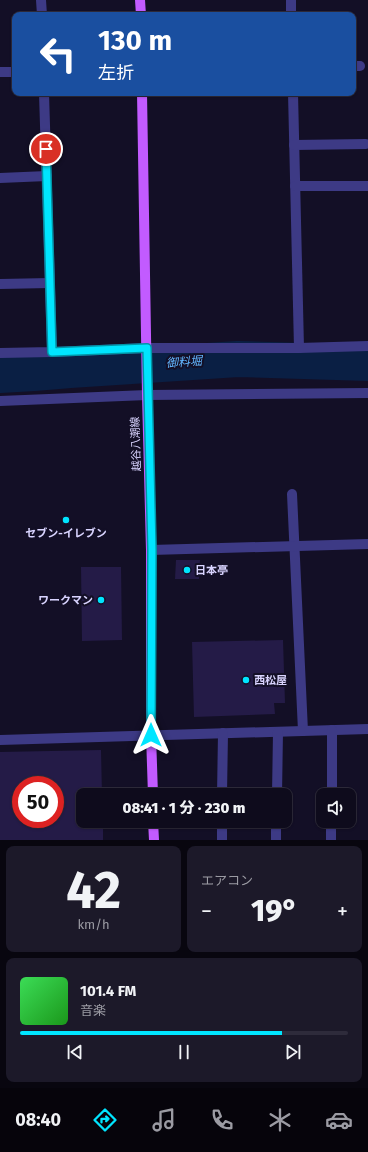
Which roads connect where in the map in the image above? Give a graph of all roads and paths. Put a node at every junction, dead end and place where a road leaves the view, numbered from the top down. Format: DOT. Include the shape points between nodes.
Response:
graph roads {
  1 [pos="42,0"];
  2 [pos="140,0"];
  3 [pos="291,0"];
  4 [pos="42,12"];
  5 [pos="141,12"];
  6 [pos="291,12"];
  7 [pos="0,72"];
  8 [pos="12,72"];
  9 [pos="44,96"];
  10 [pos="142,96"];
  11 [pos="293,96"];
  12 [pos="366,144"];
  13 [pos="294,145"];
  14 [pos="47,176"];
  15 [pos="0,178"];
  16 [pos="295,186"];
  17 [pos="368,186"];
  18 [pos="50,283"];
  19 [pos="0,284"];
  20 [pos="368,346"];
  21 [pos="299,348"];
  22 [pos="52,352"];
  23 [pos="0,353"];
  24 [pos="147,353"];
  25 [pos="147,393"];
  26 [pos="368,393"];
  27 [pos="0,401"];
  28 [pos="292,494"];
  29 [pos="368,544"];
  30 [pos="294,546"];
  31 [pos="152,550"];
  32 [pos="368,729"];
  33 [pos="332,730"];
  34 [pos="303,731"];
  35 [pos="278,732"];
  36 [pos="223,733"];
  37 [pos="151,735"];
  38 [pos="0,740"];
  39 [pos="153,788"];
  40 [pos="222,788"];
  41 [pos="277,788"];
  42 [pos="332,788"];
  43 [pos="154,828"];
  44 [pos="222,828"];
  45 [pos="276,828"];
  46 [pos="331,828"];
  47 [pos="154,840"];
  48 [pos="222,840"];
  49 [pos="276,840"];
  50 [pos="331,840"];
  1 -- 4 [label="street"];
  2 -- 5 [label="main road"];
  3 -- 6 [label="street"];
  7 -- 8 [label="street"];
  9 -- 14 [label="street"];
  10 -- 24 [label="main road, 越谷八潮線"];
  11 -- 13 [label="street"];
  12 -- 13 [label="street"];
  13 -- 16 [label="street"];
  14 -- 15 [label="street"];
  14 -- 18 [label="street"];
  16 -- 17 [label="street"];
  16 -- 21 [label="street"];
  18 -- 19 [label="street"];
  18 -- 22 [label="street"];
  20 -- 21 [label="street"];
  21 -- 24 [label="street"];
  22 -- 23 [label="street"];
  22 -- 24 [label="street"];
  24 -- 25 [label="main road, 越谷八潮線"];
  25 -- 26 [label="street"];
  25 -- 27 [label="street"];
  25 -- 31 [label="main road, 越谷八潮線"];
  28 -- 30 [label="street"];
  29 -- 30 [label="street"];
  30 -- 31 [label="street"];
  30 -- 34 [label="street"];
  31 -- 37 [label="main road, 越谷八潮線"];
  32 -- 33 [label="street"];
  33 -- 34 [label="street"];
  33 -- 42 [label="street"];
  34 -- 35 [label="street"];
  35 -- 36 [label="street"];
  35 -- 41 [label="street"];
  36 -- 37 [label="street"];
  36 -- 40 [label="street"];
  37 -- 38 [label="street"];
  37 -- 39 [label="main road, 越谷八潮線"];
  43 -- 47 [label="main road"];
  44 -- 48 [label="street"];
  45 -- 49 [label="street"];
  46 -- 50 [label="street"];
}
